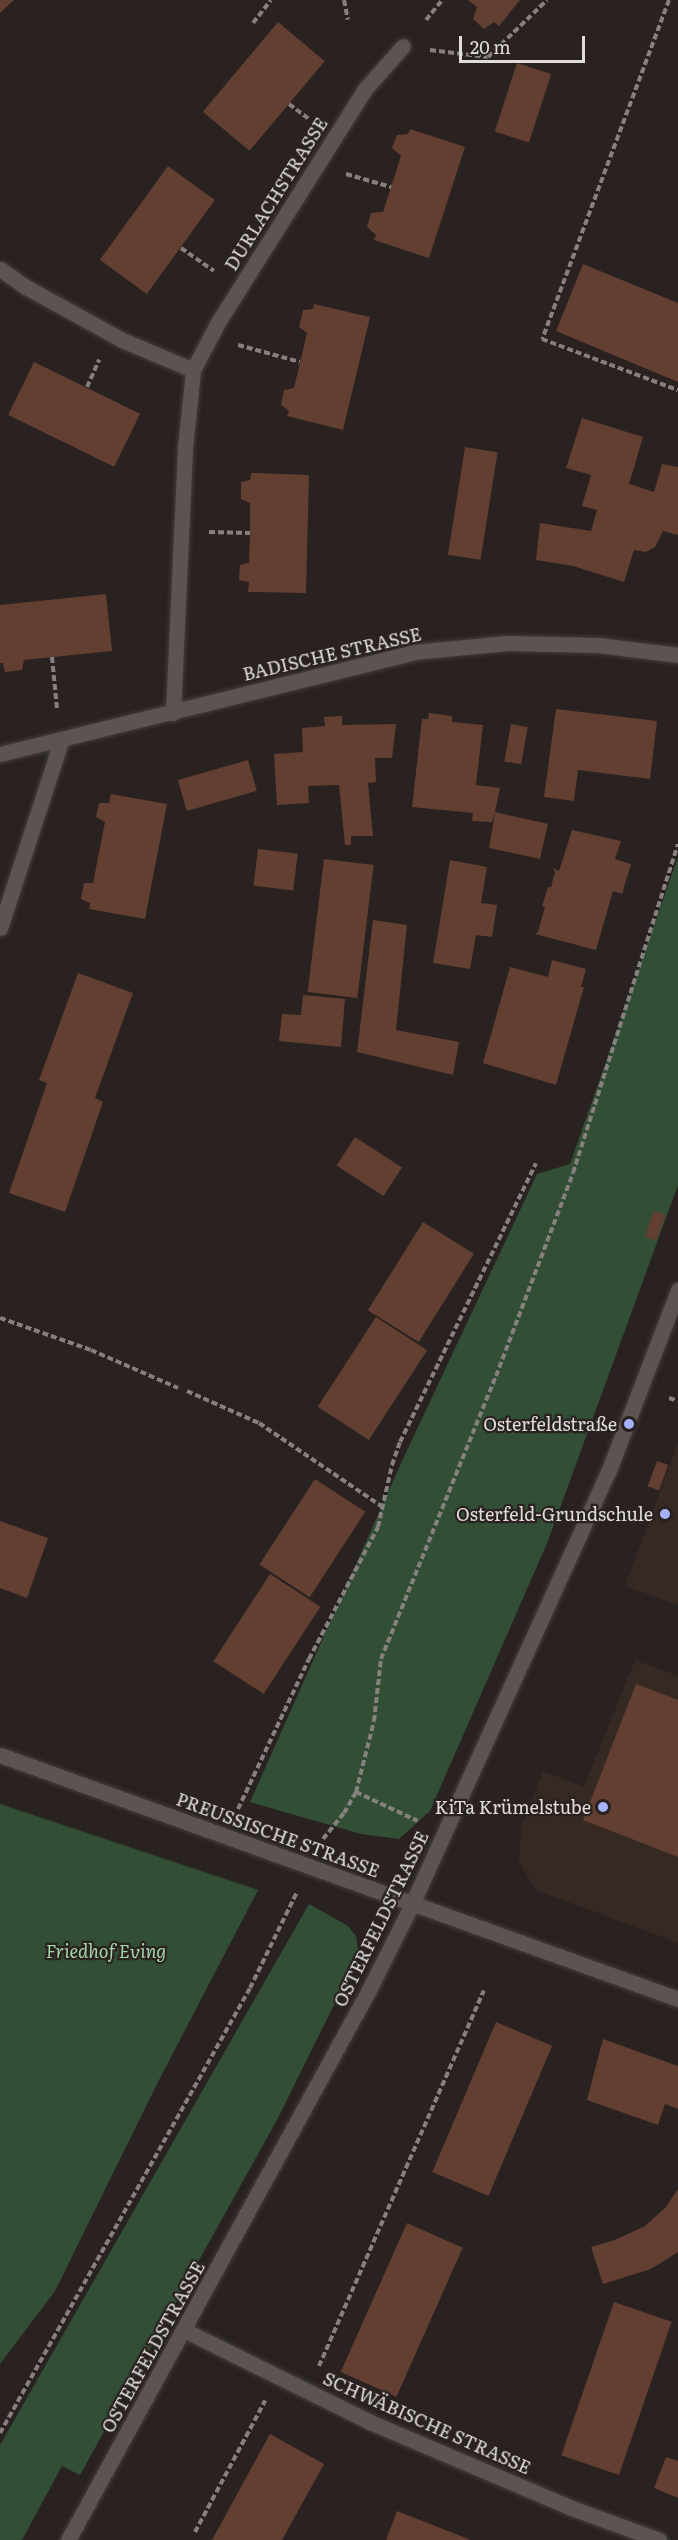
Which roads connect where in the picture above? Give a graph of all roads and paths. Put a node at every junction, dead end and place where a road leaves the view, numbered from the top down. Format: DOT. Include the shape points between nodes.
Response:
graph roads {
  1 [pos="271,0"];
  2 [pos="344,0"];
  3 [pos="442,0"];
  4 [pos="547,0"];
  5 [pos="669,0"];
  6 [pos="348,20"];
  7 [pos="426,20"];
  8 [pos="253,23"];
  9 [pos="403,46"];
  10 [pos="334,170"];
  11 [pos="391,187"];
  12 [pos="181,248"];
  13 [pos="0,269"];
  14 [pos="240,289"];
  15 [pos="236,345"];
  16 [pos="103,351"];
  17 [pos="300,362"];
  18 [pos="193,370"];
  19 [pos="87,387"];
  20 [pos="678,390"];
  21 [pos="181,531"];
  22 [pos="250,533"];
  23 [pos="678,655"];
  24 [pos="52,657"];
  25 [pos="57,709"];
  26 [pos="173,713"];
  27 [pos="61,741"];
  28 [pos="0,754"];
  29 [pos="678,844"];
  30 [pos="0,928"];
  31 [pos="536,1163"];
  32 [pos="678,1290"];
  33 [pos="0,1318"];
  34 [pos="178,1388"];
  35 [pos="187,1391"];
  36 [pos="384,1508"];
  37 [pos="0,1755"];
  38 [pos="356,1792"];
  39 [pos="445,1834"];
  40 [pos="226,1836"];
  41 [pos="310,1867"];
  42 [pos="412,1904"];
  43 [pos="484,1991"];
  44 [pos="678,1999"];
  45 [pos="184,2330"];
  46 [pos="278,2377"];
  47 [pos="308,2392"];
  48 [pos="0,2433"];
  49 [pos="195,2532"];
  50 [pos="68,2540"];
  51 [pos="659,2540"];
  1 -- 8 [label="path"];
  2 -- 6 [label="path"];
  3 -- 7 [label="path"];
  4 -- 9 [label="path" via="488,57"];
  5 -- 20 [label="path" via="542,339"];
  9 -- 14 [label="street, DURLACHSTRASSE" via="365,89"];
  10 -- 11 [label="path"];
  12 -- 14 [label="path"];
  13 -- 18 [label="street" via="122,340"];
  14 -- 18 [label="street, DURLACHSTRASSE"];
  15 -- 17 [label="path"];
  16 -- 19 [label="path"];
  18 -- 21 [label="street, DURLACHSTRASSE"];
  21 -- 22 [label="path"];
  21 -- 26 [label="street, DURLACHSTRASSE"];
  23 -- 26 [label="street, BADISCHE STRASSE" via="598,645 508,643 414,652"];
  24 -- 25 [label="path"];
  26 -- 27 [label="street, BADISCHE STRASSE"];
  27 -- 28 [label="street, BADISCHE STRASSE"];
  27 -- 30 [label="street"];
  29 -- 38 [label="path" via="573,1173 496,1377 381,1659 374,1721"];
  31 -- 36 [label="path" via="400,1442"];
  32 -- 39 [label="street, OSTERFELDSTRASSE" via="613,1461"];
  33 -- 34 [label="path" via="91,1350"];
  35 -- 36 [label="path" via="259,1423"];
  36 -- 40 [label="path"];
  37 -- 40 [label="street, PREUSSISCHE STRASSE"];
  38 -- 39 [label="path"];
  38 -- 41 [label="path" via="325,1834"];
  39 -- 42 [label="street, OSTERFELDSTRASSE"];
  40 -- 41 [label="street, PREUSSISCHE STRASSE"];
  41 -- 42 [label="street, PREUSSISCHE STRASSE"];
  41 -- 48 [label="path" via="250,1988"];
  42 -- 44 [label="street, PREUSSISCHE STRASSE"];
  42 -- 45 [label="street, OSTERFELDSTRASSE"];
  43 -- 47 [label="path"];
  45 -- 46 [label="street, SCHWÄBISCHE STRASSE"];
  45 -- 50 [label="street, OSTERFELDSTRASSE"];
  46 -- 47 [label="street, SCHWÄBISCHE STRASSE"];
  46 -- 49 [label="path"];
  47 -- 51 [label="street, SCHWÄBISCHE STRASSE" via="569,2507"];
}
